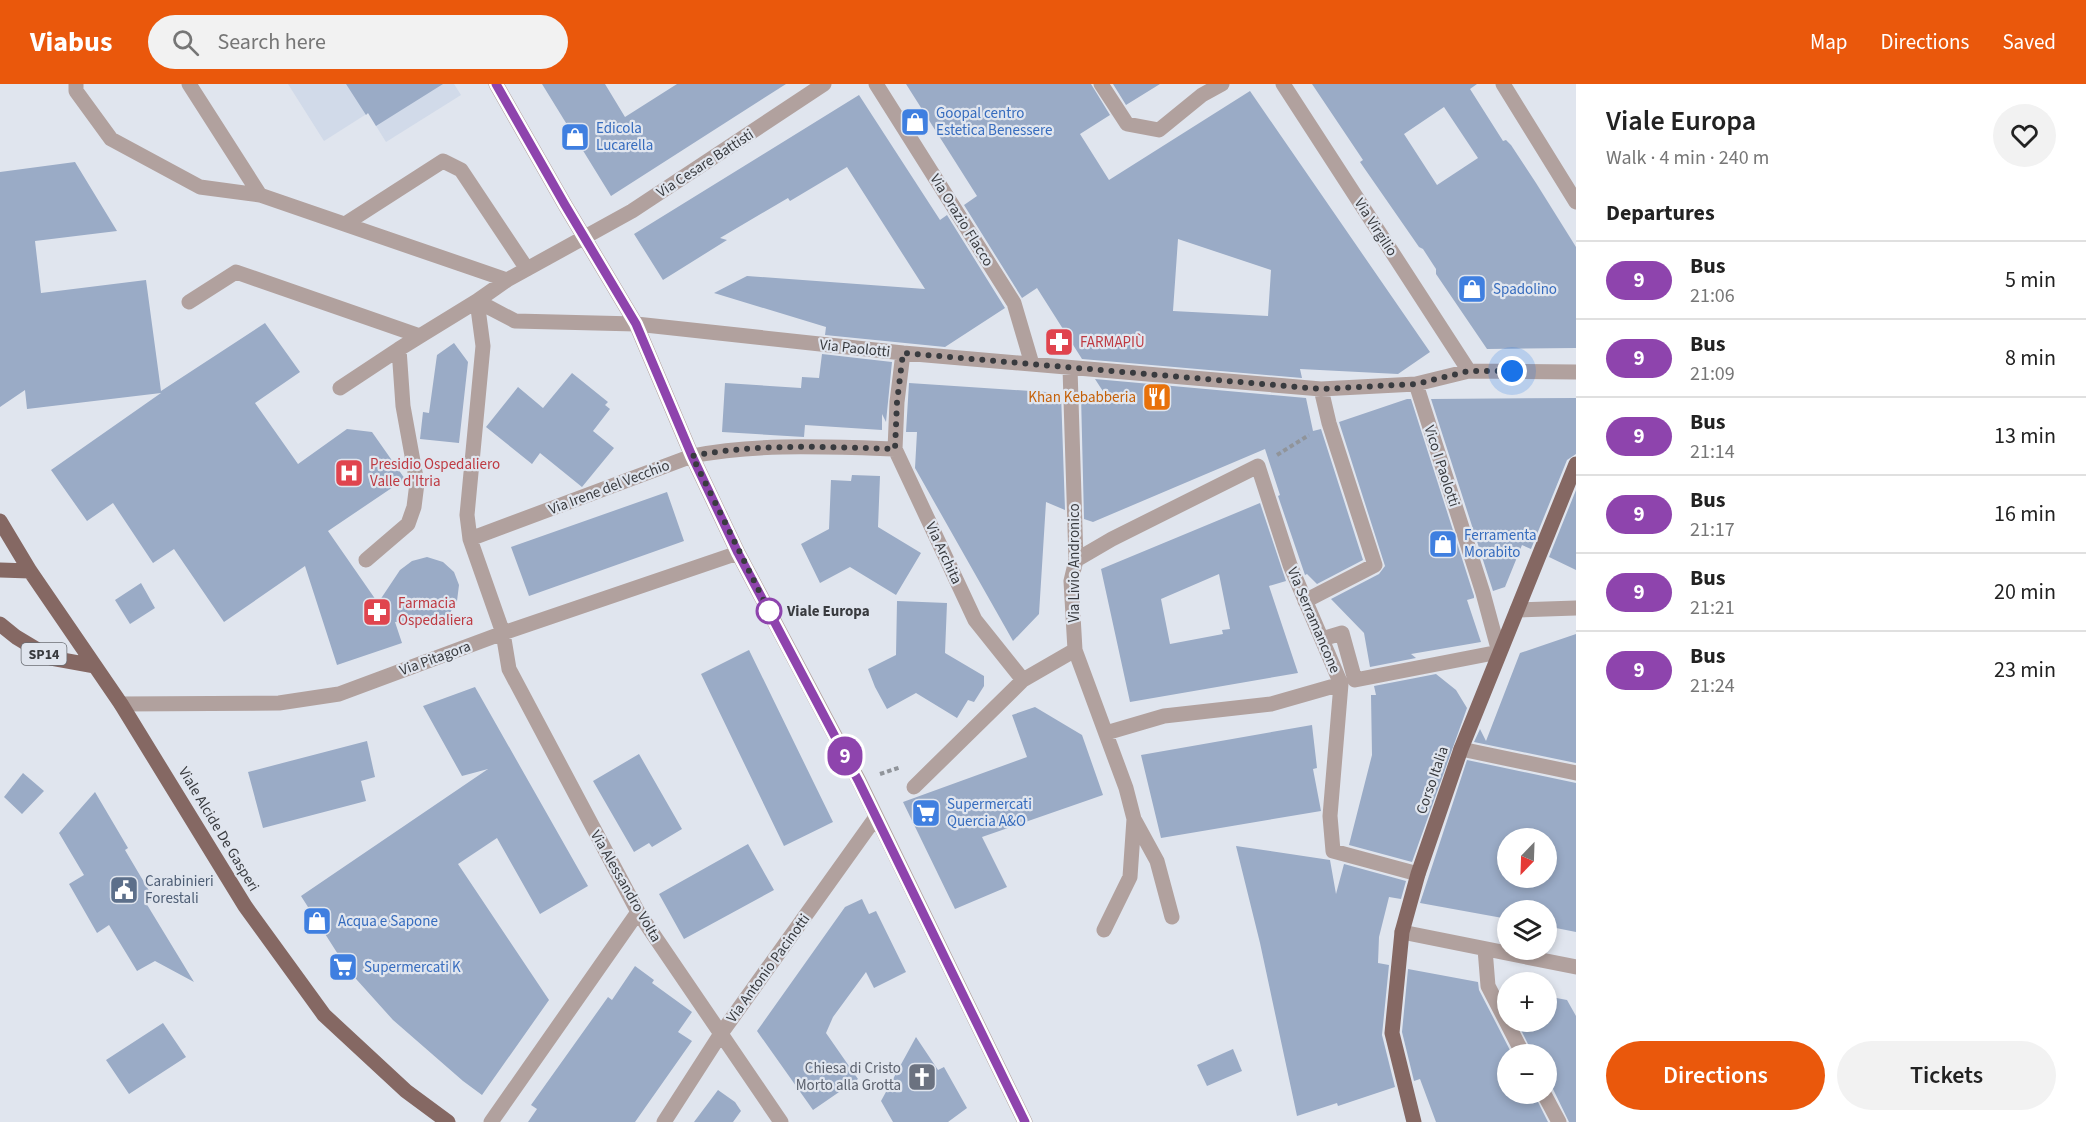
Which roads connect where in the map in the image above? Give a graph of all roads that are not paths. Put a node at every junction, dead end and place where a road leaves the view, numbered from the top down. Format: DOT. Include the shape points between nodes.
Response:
graph roads {
  1 [pos="76,84"];
  2 [pos="189,84"];
  3 [pos="496,84"];
  4 [pos="824,84"];
  5 [pos="876,84"];
  6 [pos="1101,84"];
  7 [pos="1222,84"];
  8 [pos="1283,84"];
  9 [pos="1503,84"];
  10 [pos="260,195"];
  11 [pos="1576,202"];
  12 [pos="345,224"];
  13 [pos="584,238"];
  14 [pos="527,269"];
  15 [pos="507,279"];
  16 [pos="477,301"];
  17 [pos="189,302"];
  18 [pos="636,324"];
  19 [pos="420,336"];
  20 [pos="399,349"];
  21 [pos="903,353"];
  22 [pos="1032,364"];
  23 [pos="1070,368"];
  24 [pos="1469,371"];
  25 [pos="1576,372"];
  26 [pos="1416,384"];
  27 [pos="340,388"];
  28 [pos="1321,389"];
  29 [pos="895,449"];
  30 [pos="692,456"];
  31 [pos="1576,464"];
  32 [pos="0,521"];
  33 [pos="470,539"];
  34 [pos="738,553"];
  35 [pos="366,560"];
  36 [pos="1076,560"];
  37 [pos="0,570"];
  38 [pos="30,571"];
  39 [pos="1305,601"];
  40 [pos="1576,608"];
  41 [pos="1517,610"];
  42 [pos="0,624"];
  43 [pos="503,633"];
  44 [pos="1322,639"];
  45 [pos="1075,650"];
  46 [pos="1499,652"];
  47 [pos="95,666"];
  48 [pos="1023,680"];
  49 [pos="1341,684"];
  50 [pos="122,704"];
  51 [pos="1106,733"];
  52 [pos="1461,749"];
  53 [pos="1576,773"];
  54 [pos="914,787"];
  55 [pos="876,817"];
  56 [pos="1134,819"];
  57 [pos="1418,874"];
  58 [pos="638,912"];
  59 [pos="1172,917"];
  60 [pos="1104,930"];
  61 [pos="1402,932"];
  62 [pos="1485,949"];
  63 [pos="1576,967"];
  64 [pos="720,1035"];
  65 [pos="1518,1044"];
  66 [pos="1549,1104"];
  67 [pos="448,1122"];
  68 [pos="491,1122"];
  69 [pos="664,1122"];
  70 [pos="781,1122"];
  71 [pos="1025,1122"];
  72 [pos="1414,1122"];
  73 [pos="1559,1122"];
  1 -- 10 [label="street" via="76,91 111,139 200,187"];
  2 -- 10 [label="street"];
  3 -- 13 [label="street"];
  4 -- 13 [label="street, Via Cesare Battisti" via="632,211"];
  5 -- 22 [label="street, Via Orazio Flacco" via="1014,303"];
  6 -- 7 [label="street" via="1127,124 1159,130"];
  8 -- 24 [label="street, Via Virgilio"];
  9 -- 11 [label="street"];
  10 -- 12 [label="street"];
  12 -- 14 [label="street" via="443,161 461,170"];
  12 -- 15 [label="street"];
  13 -- 14 [label="street, Via Cesare Battisti"];
  13 -- 18 [label="street"];
  14 -- 15 [label="street, Via Cesare Battisti"];
  15 -- 16 [label="street"];
  16 -- 18 [label="street" via="515,321"];
  16 -- 19 [label="street"];
  16 -- 33 [label="street" via="483,346 467,515"];
  17 -- 19 [label="street" via="236,272"];
  18 -- 21 [label="street, Via Paolotti"];
  18 -- 30 [label="street"];
  19 -- 20 [label="street"];
  20 -- 27 [label="street"];
  20 -- 35 [label="street" via="403,406 417,483 414,507 408,524"];
  21 -- 22 [label="street, Via Paolotti"];
  21 -- 29 [label="street, Via Archita"];
  22 -- 23 [label="street, Via Paolotti"];
  23 -- 28 [label="street, Via Paolotti"];
  23 -- 36 [label="street, Via Livio Andronico"];
  24 -- 25 [label="street, Via Paolotti"];
  24 -- 26 [label="street, Via Paolotti"];
  26 -- 28 [label="street, Via Paolotti"];
  26 -- 46 [label="street, Vico I Paolotti"];
  28 -- 39 [label="street" via="1375,566"];
  29 -- 30 [label="street, Via Irene del Vecchio" via="793,446 722,450"];
  29 -- 48 [label="street, Via Archita" via="975,620"];
  30 -- 33 [label="street, Via Irene del Vecchio"];
  30 -- 34 [label="street"];
  31 -- 41 [label="main road, Corso Italia"];
  32 -- 38 [label="main road, Viale Alcide De Gasperi"];
  33 -- 43 [label="street"];
  34 -- 43 [label="street, Via Pitagora"];
  34 -- 55 [label="street"];
  36 -- 39 [label="street, Via Serramancone" via="1258,466"];
  36 -- 45 [label="street, Via Livio Andronico" via="1071,582"];
  37 -- 38 [label="main road"];
  38 -- 47 [label="main road, Viale Alcide De Gasperi"];
  39 -- 44 [label="street, Via Serramancone"];
  40 -- 41 [label="street"];
  41 -- 46 [label="main road, Corso Italia"];
  42 -- 47 [label="main road, SP14" via="51,658"];
  43 -- 50 [label="street, Via Pitagora" via="339,694 279,703"];
  43 -- 58 [label="street, Via Alessandro Volta" via="509,669"];
  44 -- 46 [label="street" via="1342,633 1355,680"];
  44 -- 49 [label="street, Via Serramancone"];
  45 -- 48 [label="street"];
  45 -- 51 [label="street, Via Livio Andronico"];
  46 -- 52 [label="main road, Corso Italia"];
  47 -- 50 [label="main road, Viale Alcide De Gasperi"];
  48 -- 54 [label="street"];
  49 -- 51 [label="street" via="1271,704 1164,716"];
  49 -- 57 [label="street, Via Serramancone" via="1330,816 1333,851"];
  50 -- 67 [label="main road, Viale Alcide De Gasperi" via="245,906 324,1015 406,1091"];
  51 -- 56 [label="street, Via Livio Andronico"];
  52 -- 53 [label="street"];
  52 -- 57 [label="main road, Corso Italia"];
  55 -- 64 [label="street, Via Antonio Pacinotti"];
  55 -- 71 [label="street"];
  56 -- 59 [label="street" via="1157,861"];
  56 -- 60 [label="street" via="1130,877"];
  57 -- 61 [label="main road, Corso Italia"];
  58 -- 64 [label="street, Via Alessandro Volta"];
  58 -- 68 [label="street"];
  61 -- 62 [label="street"];
  61 -- 72 [label="main road, Corso Italia" via="1392,1033"];
  62 -- 63 [label="street"];
  62 -- 65 [label="street" via="1488,986"];
  64 -- 69 [label="street, Via Antonio Pacinotti"];
  64 -- 70 [label="street, Via Alessandro Volta"];
  66 -- 73 [label="street"];
}
